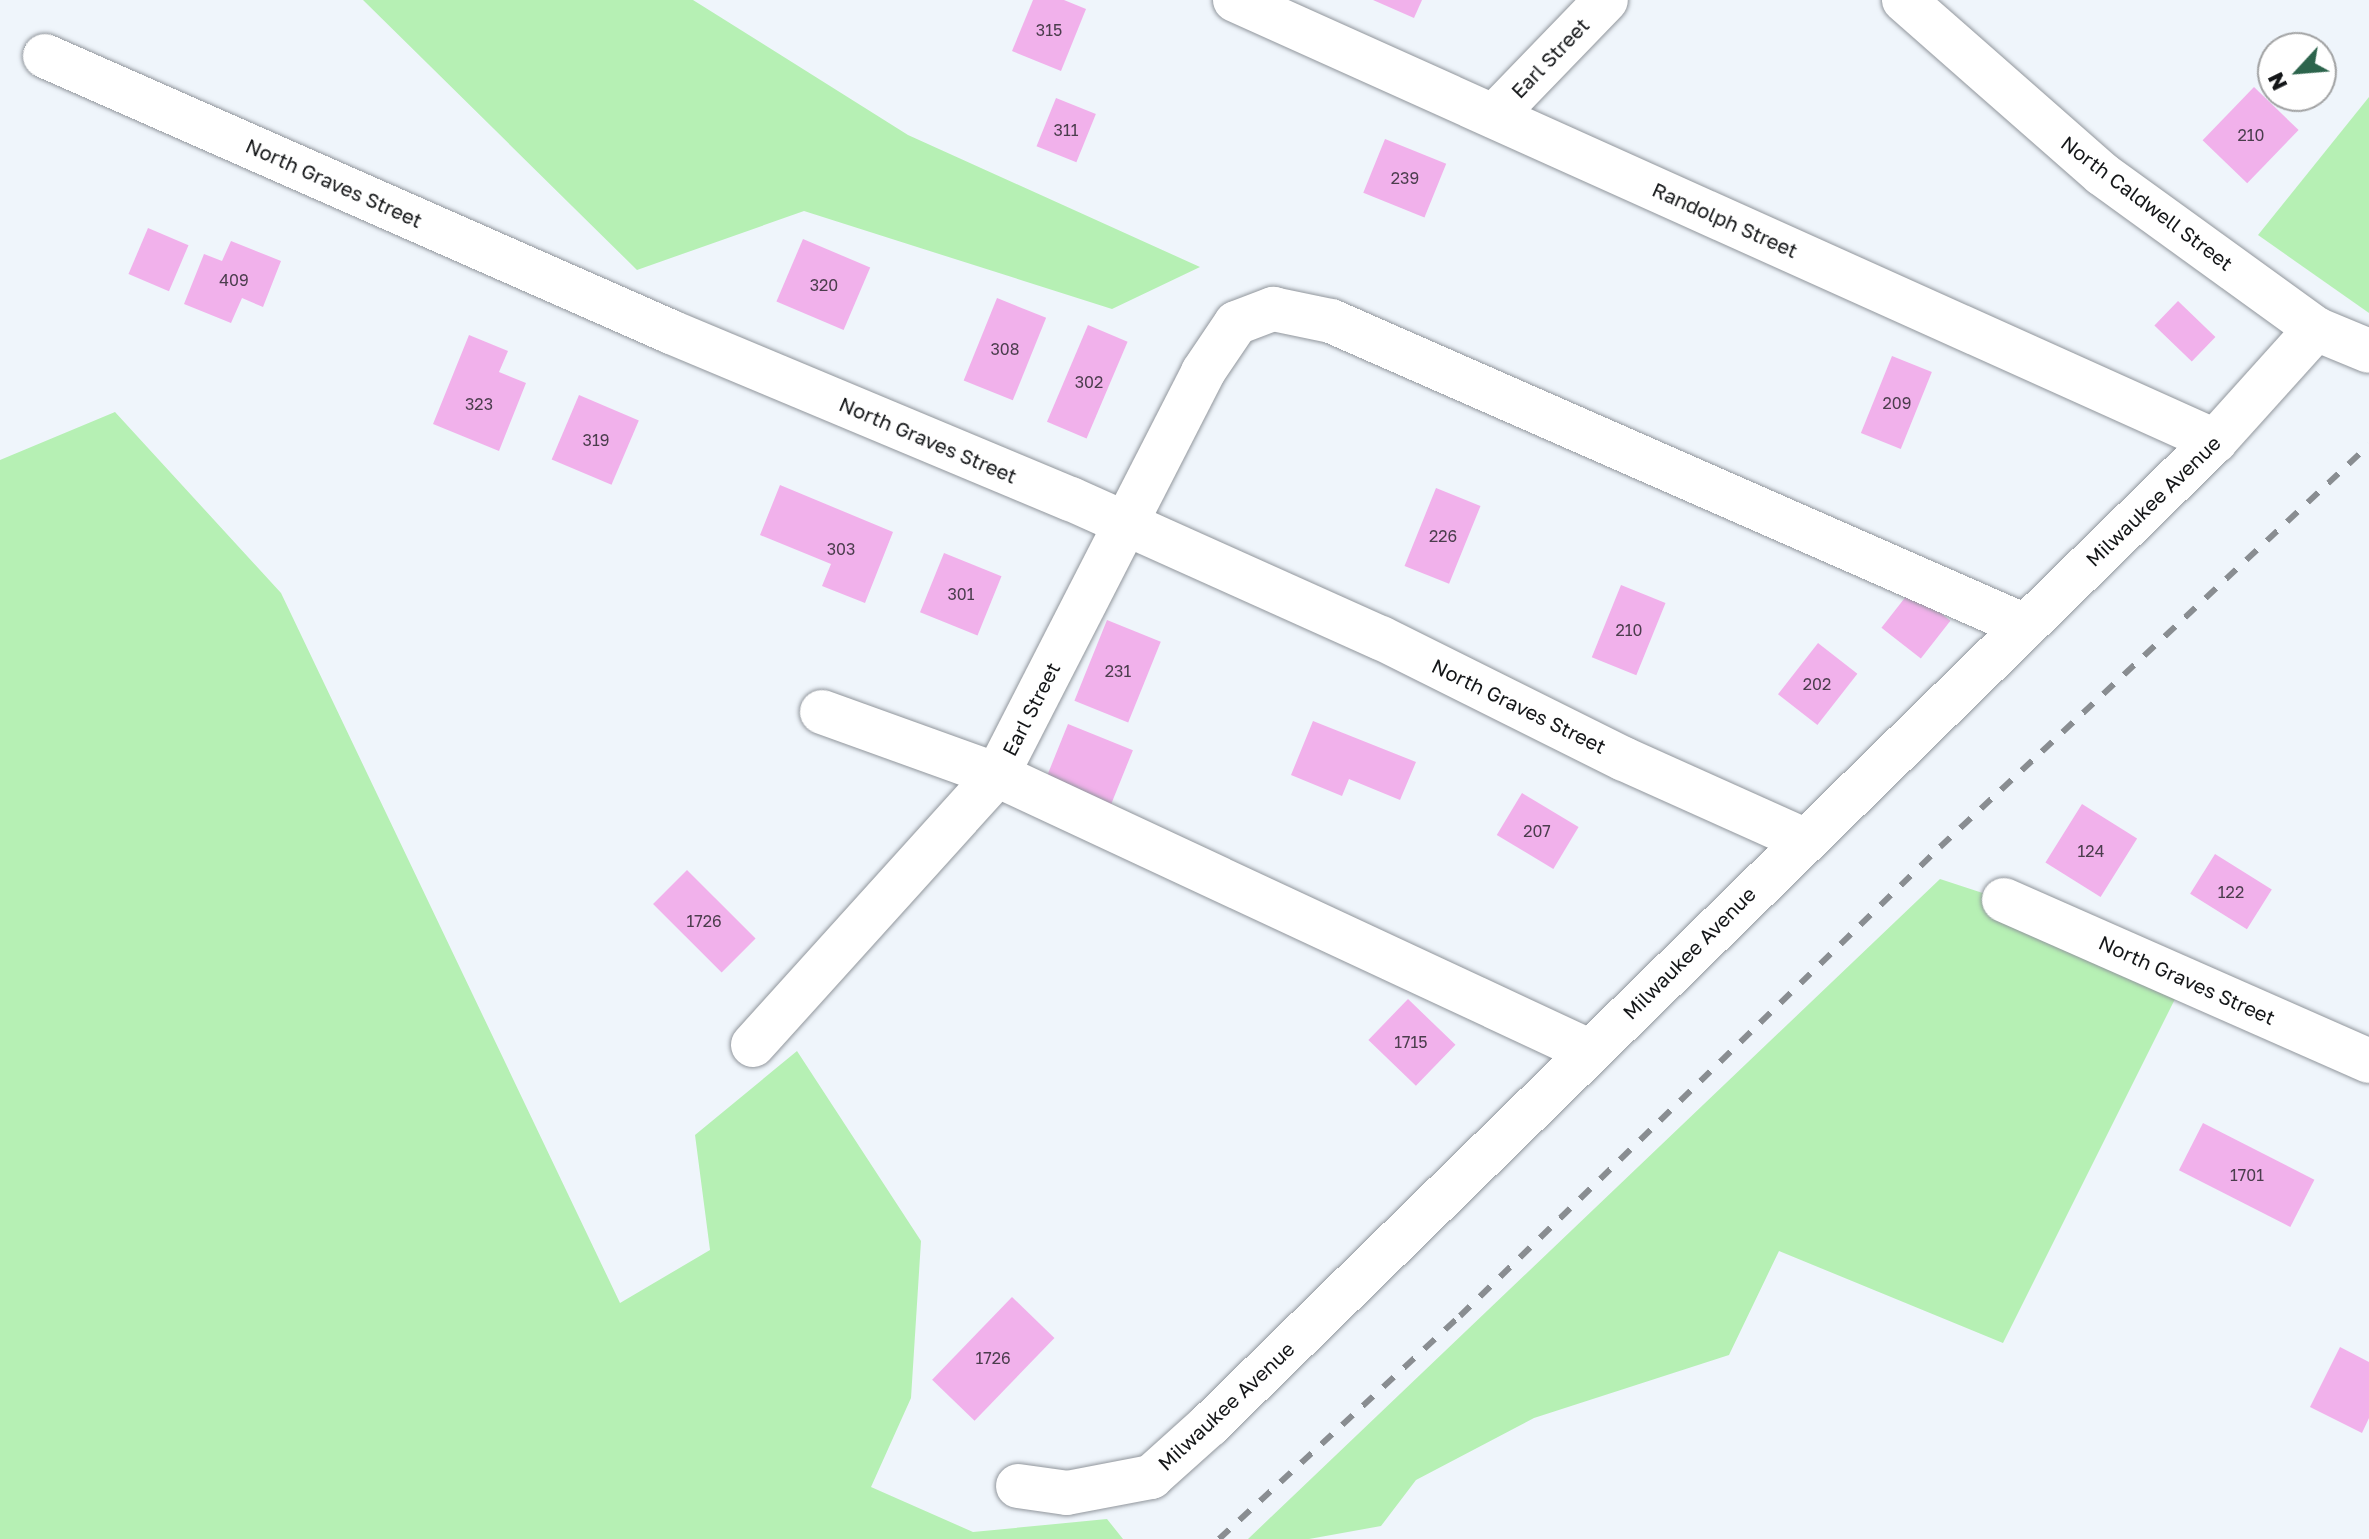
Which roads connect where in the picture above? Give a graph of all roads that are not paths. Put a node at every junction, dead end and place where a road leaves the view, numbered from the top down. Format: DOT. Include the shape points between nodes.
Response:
graph roads {
  1 [pos="1235,0"];
  2 [pos="1606,0"];
  3 [pos="1904,0"];
  4 [pos="45,56"];
  5 [pos="1494,116"];
  6 [pos="2316,329"];
  7 [pos="2369,351"];
  8 [pos="2215,441"];
  9 [pos="1126,524"];
  10 [pos="2025,626"];
  11 [pos="822,712"];
  12 [pos="997,775"];
  13 [pos="1804,840"];
  14 [pos="2004,900"];
  15 [pos="753,1045"];
  16 [pos="1589,1051"];
  17 [pos="2369,1061"];
  18 [pos="1018,1486"];
  1 -- 5 [label="street, Randolph Street"];
  2 -- 5 [label="street, Earl Street"];
  3 -- 6 [label="street, North Caldwell Street" via="2102,174"];
  4 -- 9 [label="street, North Graves Street" via="671,332"];
  5 -- 8 [label="street, Randolph Street"];
  6 -- 7 [label="street, North Caldwell Street"];
  6 -- 8 [label="street, Milwaukee Avenue"];
  8 -- 10 [label="street, Milwaukee Avenue"];
  9 -- 10 [label="street, Earl Street" via="1203,372 1236,323 1273,309 1331,321"];
  9 -- 12 [label="street, Earl Street"];
  9 -- 13 [label="street, North Graves Street" via="1381,638 1624,759"];
  10 -- 13 [label="street, Milwaukee Avenue"];
  11 -- 12 [label="street"];
  12 -- 15 [label="street, Earl Street"];
  12 -- 16 [label="street"];
  13 -- 16 [label="street, Milwaukee Avenue"];
  14 -- 17 [label="street, North Graves Street"];
  16 -- 18 [label="street, Milwaukee Avenue" via="1151,1477 1067,1493"];
}
